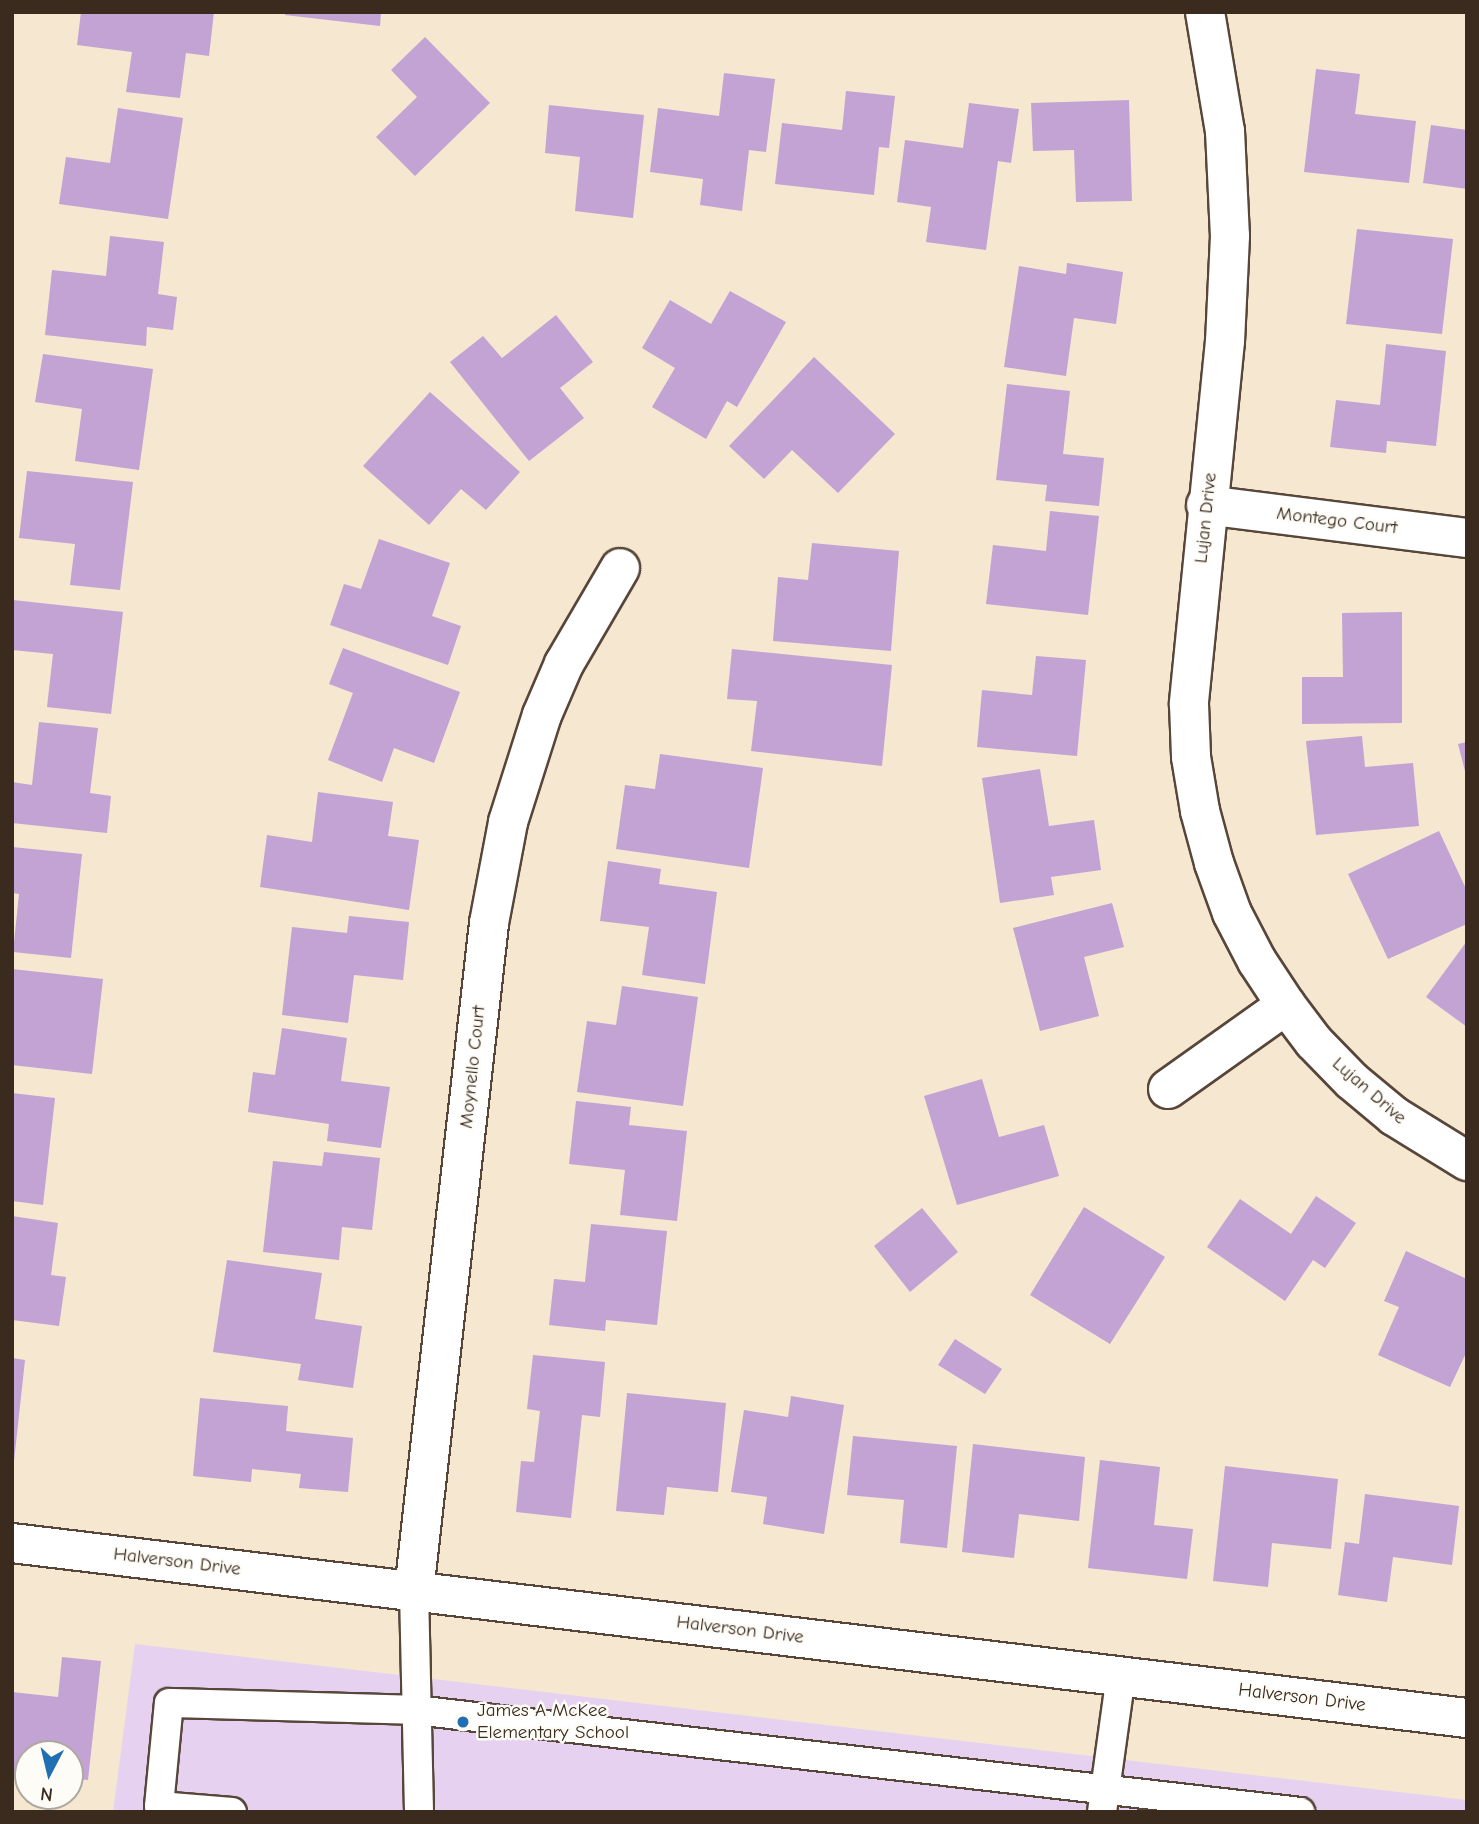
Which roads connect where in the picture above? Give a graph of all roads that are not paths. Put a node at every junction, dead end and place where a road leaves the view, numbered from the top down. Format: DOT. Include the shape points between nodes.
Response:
graph roads {
  1 [pos="1205,12"];
  2 [pos="1206,505"];
  3 [pos="1467,538"];
  4 [pos="620,568"];
  5 [pos="1286,1005"];
  6 [pos="1168,1089"];
  7 [pos="1467,1161"];
  8 [pos="12,1542"];
  9 [pos="415,1591"];
  10 [pos="1121,1675"];
  11 [pos="415,1710"];
  12 [pos="1467,1718"];
  13 [pos="1104,1800"];
  14 [pos="232,1812"];
  15 [pos="419,1812"];
  16 [pos="1300,1812"];
  1 -- 2 [label="street, Lujan Drive" via="1225,131 1230,236 1225,341"];
  2 -- 3 [label="street, Montego Court"];
  2 -- 5 [label="street, Lujan Drive" via="1189,704 1194,771 1214,863 1232,913"];
  4 -- 9 [label="street, Moynello Court" via="565,664 542,715 508,822 489,923"];
  5 -- 6 [label="street"];
  5 -- 7 [label="street, Lujan Drive" via="1352,1081 1394,1116"];
  8 -- 9 [label="street, Halverson Drive"];
  9 -- 10 [label="street, Halverson Drive"];
  9 -- 11 [label="lane"];
  10 -- 12 [label="street, Halverson Drive"];
  10 -- 13 [label="lane"];
  11 -- 13 [label="lane"];
  11 -- 14 [label="lane" via="169,1703 159,1806"];
  11 -- 15 [label="lane"];
  13 -- 16 [label="lane"];
}
